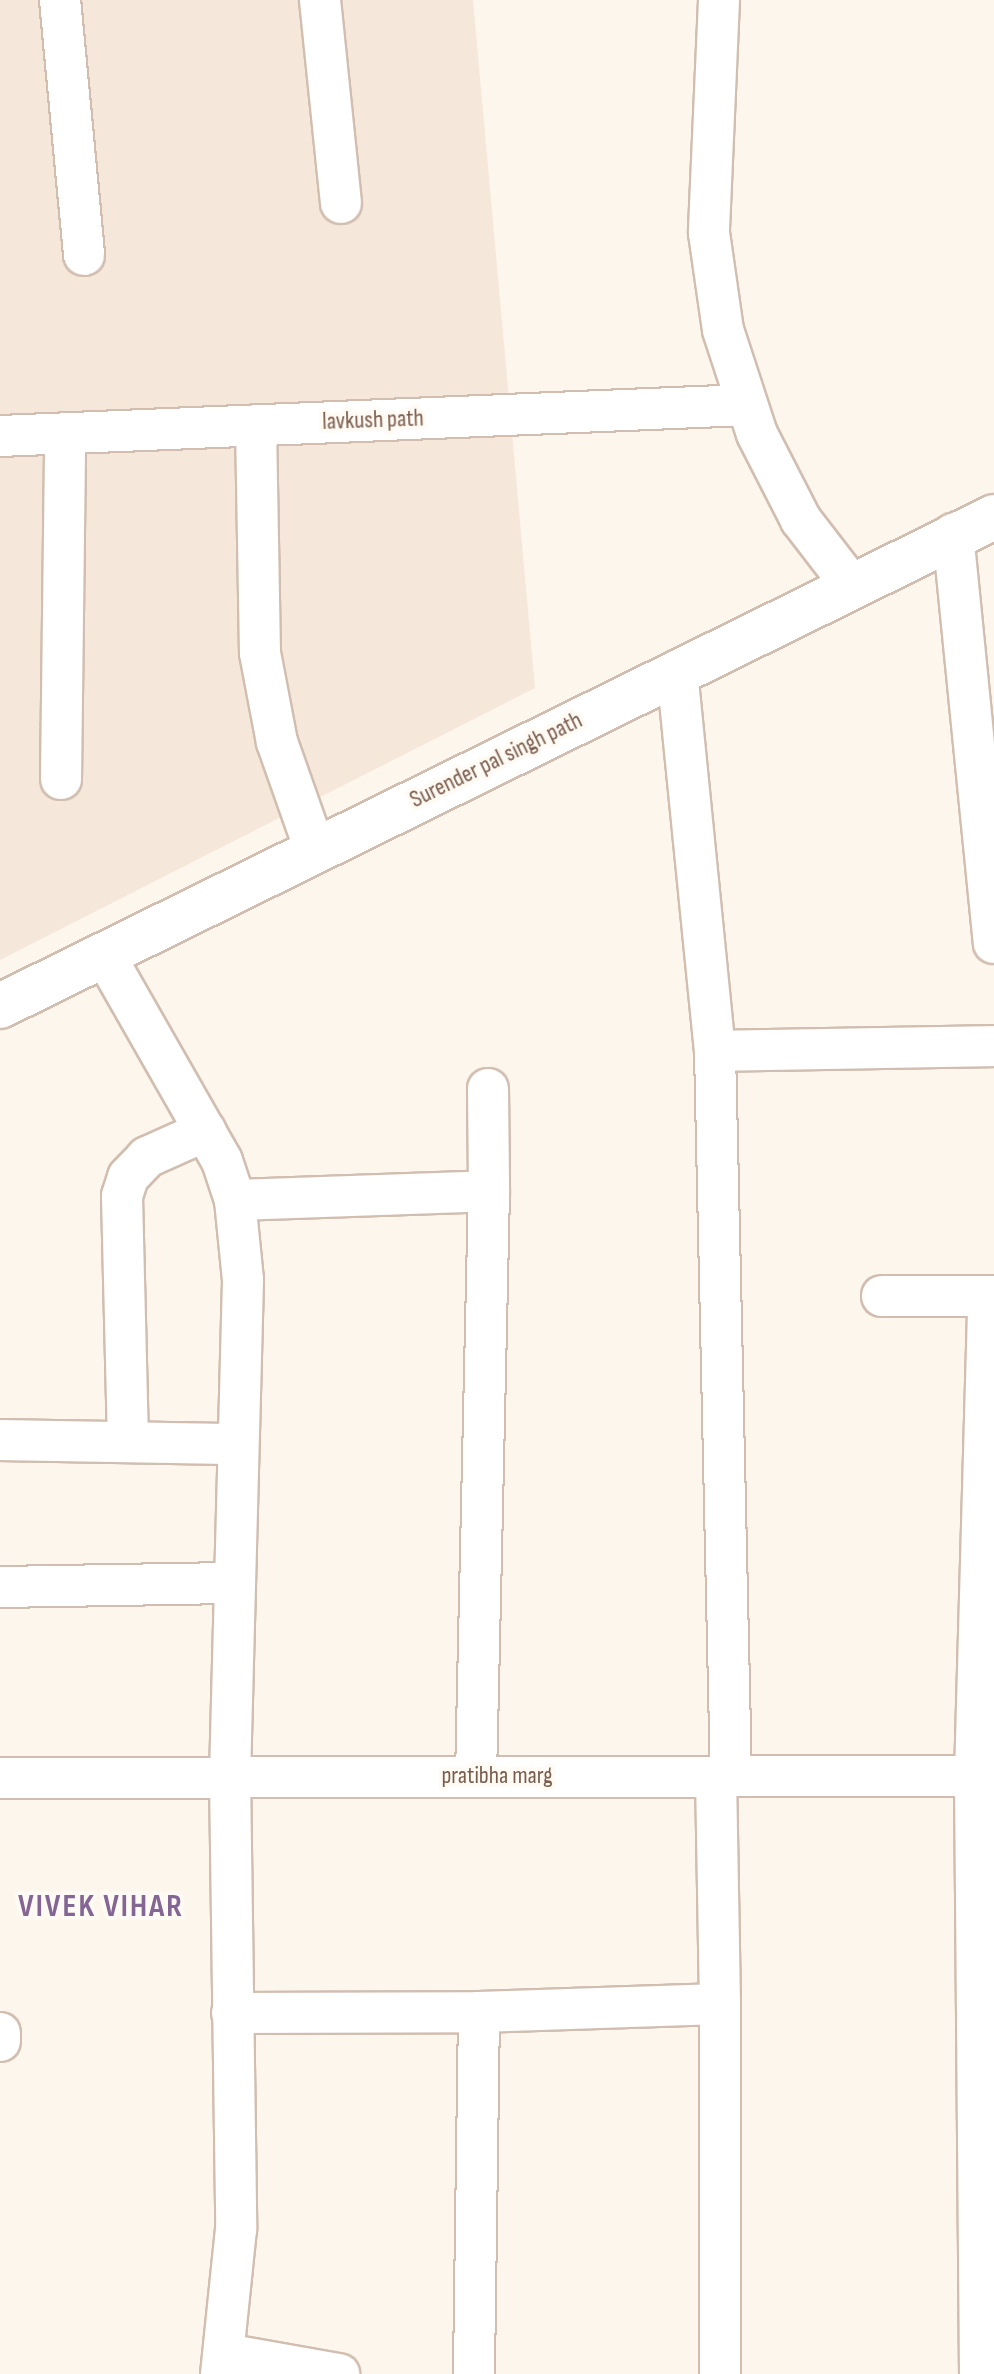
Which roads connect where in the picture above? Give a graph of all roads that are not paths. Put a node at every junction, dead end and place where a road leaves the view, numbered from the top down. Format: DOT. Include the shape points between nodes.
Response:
graph roads {
  1 [pos="60,0"];
  2 [pos="320,0"];
  3 [pos="719,0"];
  4 [pos="341,203"];
  5 [pos="84,255"];
  6 [pos="746,405"];
  7 [pos="256,425"];
  8 [pos="65,433"];
  9 [pos="0,436"];
  10 [pos="994,517"];
  11 [pos="953,534"];
  12 [pos="851,585"];
  13 [pos="677,671"];
  14 [pos="61,779"];
  15 [pos="315,850"];
  16 [pos="994,943"];
  17 [pos="104,954"];
  18 [pos="0,1006"];
  19 [pos="994,1046"];
  20 [pos="715,1051"];
  21 [pos="488,1089"];
  22 [pos="205,1131"];
  23 [pos="489,1191"];
  24 [pos="235,1200"];
  25 [pos="882,1296"];
  26 [pos="991,1296"];
  27 [pos="0,1440"];
  28 [pos="128,1442"];
  29 [pos="237,1444"];
  30 [pos="231,1583"];
  31 [pos="0,1587"];
  32 [pos="230,1776"];
  33 [pos="476,1776"];
  34 [pos="723,1776"];
  35 [pos="984,1776"];
  36 [pos="0,1778"];
  37 [pos="720,2004"];
  38 [pos="479,2012"];
  39 [pos="232,2013"];
  40 [pos="223,2364"];
  41 [pos="339,2374"];
  42 [pos="474,2374"];
  43 [pos="720,2374"];
  44 [pos="980,2374"];
  1 -- 5 [label="street"];
  2 -- 4 [label="street"];
  3 -- 6 [label="street" via="709,233 723,330"];
  6 -- 7 [label="street, lavkush path"];
  6 -- 12 [label="street" via="801,520"];
  7 -- 8 [label="street, lavkush path"];
  7 -- 15 [label="street" via="260,653 277,742"];
  8 -- 9 [label="street, lavkush path"];
  8 -- 14 [label="street"];
  10 -- 11 [label="street, Surender pal singh path"];
  11 -- 12 [label="street, Surender pal singh path"];
  11 -- 16 [label="street"];
  12 -- 13 [label="street, Surender pal singh path"];
  13 -- 15 [label="street, Surender pal singh path"];
  13 -- 20 [label="street"];
  15 -- 17 [label="street, Surender pal singh path"];
  17 -- 18 [label="street, Surender pal singh path"];
  17 -- 22 [label="street"];
  19 -- 20 [label="street"];
  20 -- 34 [label="street"];
  21 -- 23 [label="street"];
  22 -- 24 [label="street"];
  22 -- 28 [label="street" via="147,1157 128,1177 122,1196"];
  23 -- 24 [label="street"];
  23 -- 33 [label="street"];
  24 -- 29 [label="street" via="243,1280"];
  25 -- 26 [label="street"];
  26 -- 35 [label="street"];
  27 -- 28 [label="street"];
  28 -- 29 [label="street"];
  29 -- 30 [label="street"];
  30 -- 31 [label="street"];
  30 -- 32 [label="street"];
  32 -- 33 [label="street, pratibha marg"];
  32 -- 36 [label="street, pratibha marg"];
  32 -- 39 [label="street"];
  33 -- 34 [label="street, pratibha marg"];
  34 -- 35 [label="street, pratibha marg"];
  34 -- 37 [label="street"];
  35 -- 44 [label="street"];
  37 -- 38 [label="street"];
  37 -- 43 [label="street"];
  38 -- 39 [label="street"];
  38 -- 42 [label="street"];
  39 -- 40 [label="street" via="236,2229"];
  40 -- 41 [label="street"];
}
